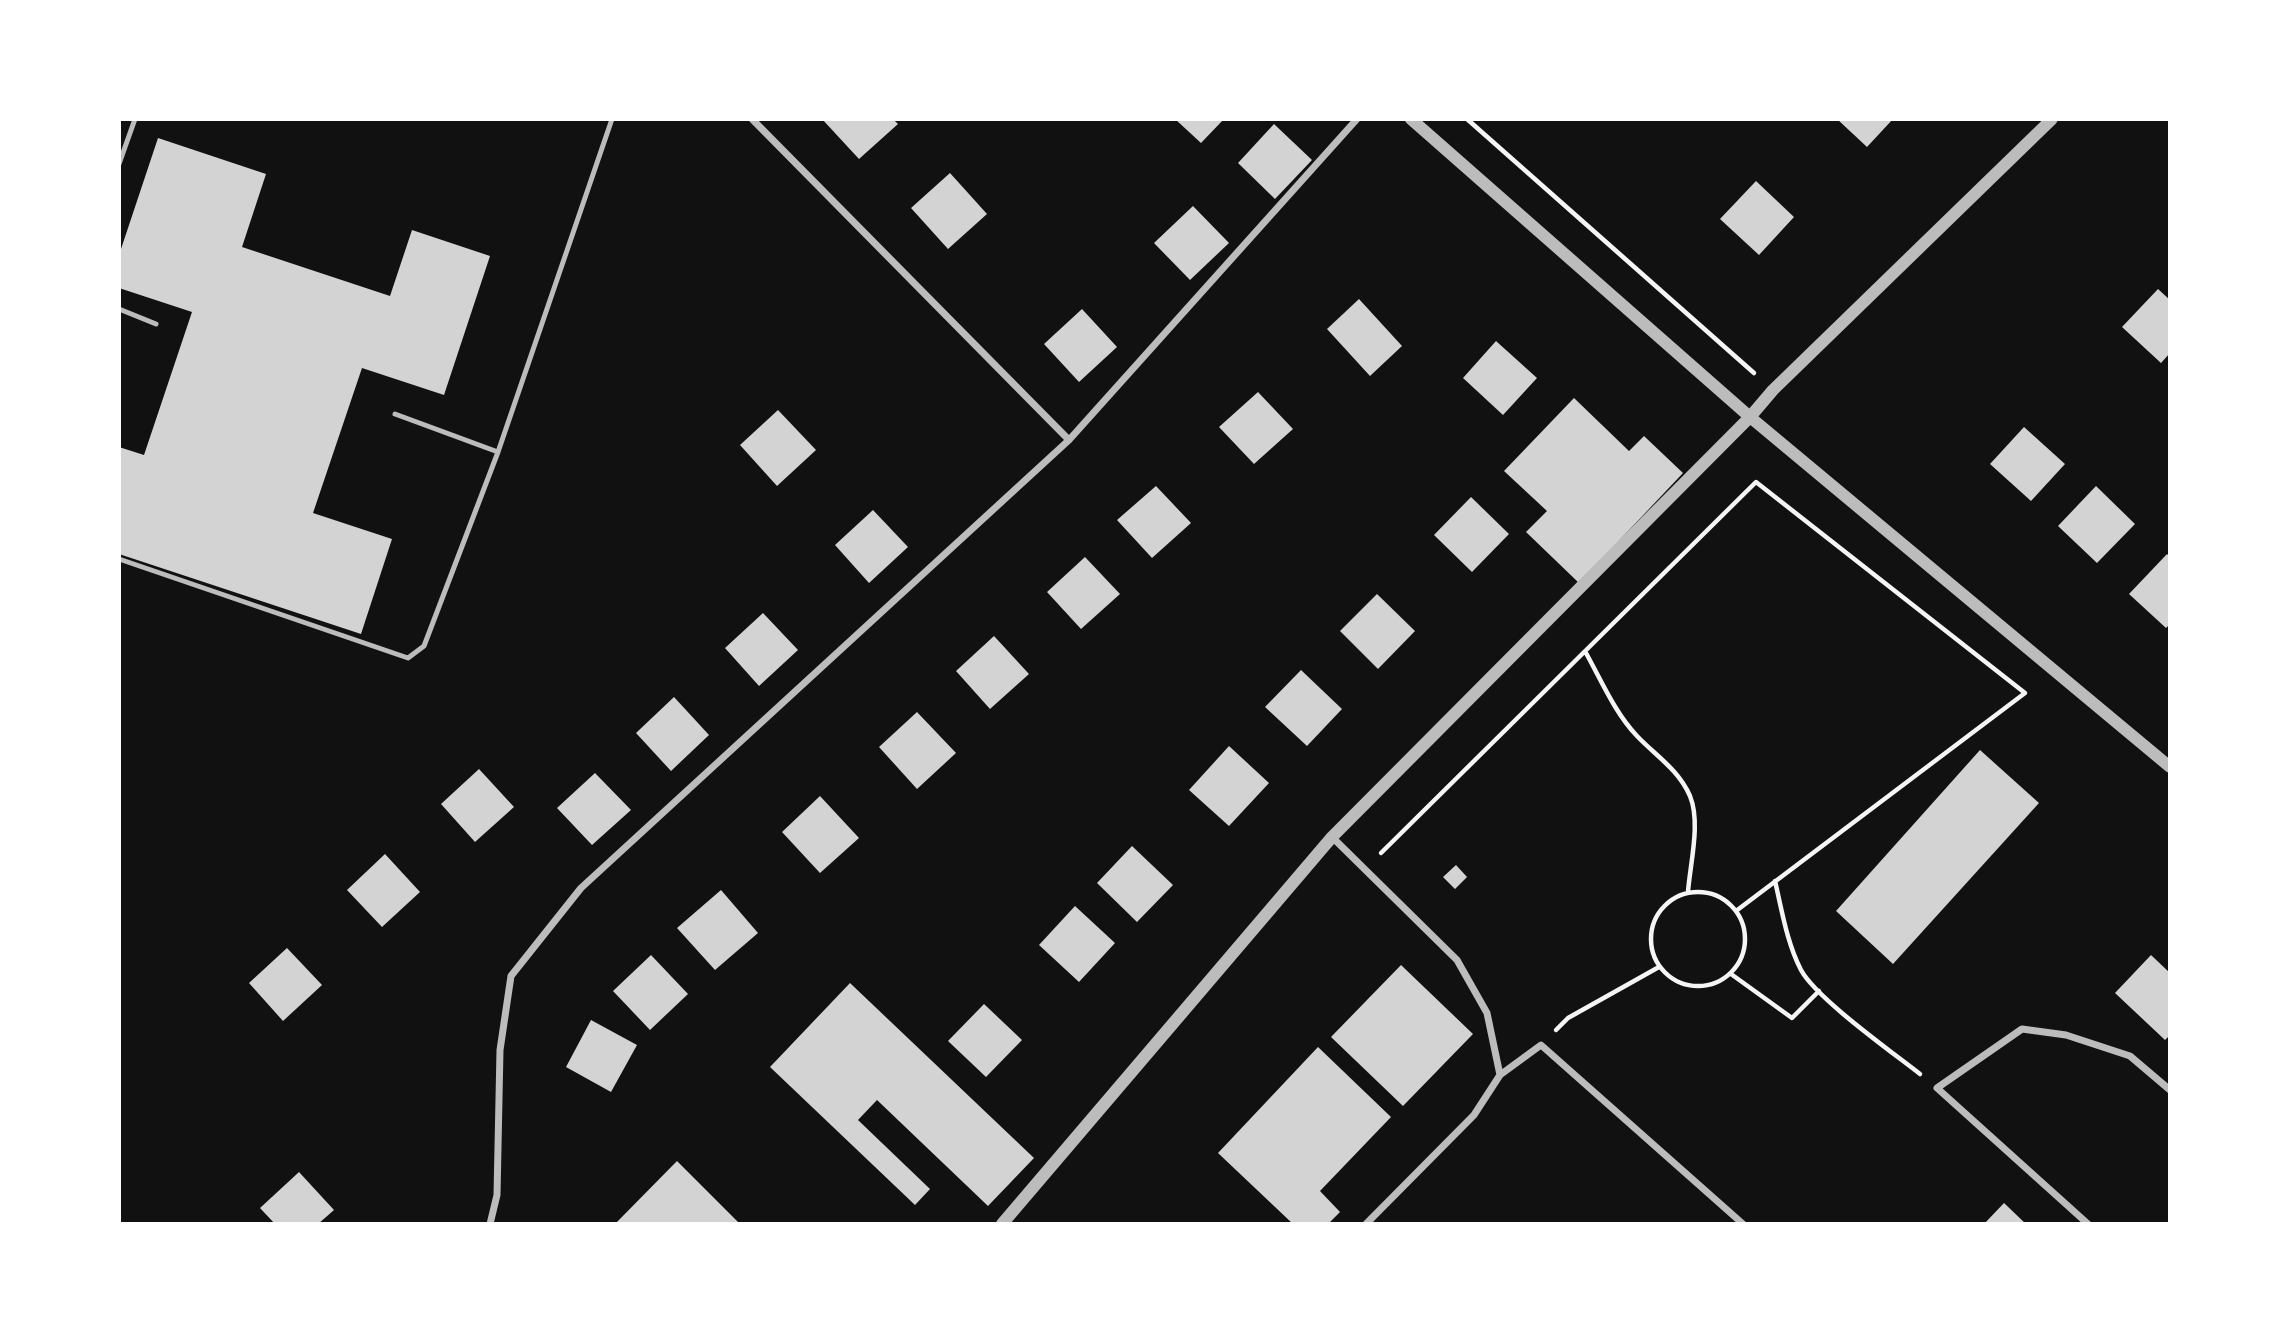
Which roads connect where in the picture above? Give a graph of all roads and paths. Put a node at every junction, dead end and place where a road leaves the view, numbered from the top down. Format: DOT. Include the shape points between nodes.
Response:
graph roads {
  1 [pos="135,119"];
  2 [pos="612,119"];
  3 [pos="752,119"];
  4 [pos="1357,119"];
  5 [pos="1411,119"];
  6 [pos="1466,119"];
  7 [pos="2052,119"];
  8 [pos="119,164"];
  9 [pos="119,309"];
  10 [pos="156,324"];
  11 [pos="1773,390"];
  12 [pos="395,414"];
  13 [pos="1750,417"];
  14 [pos="1069,440"];
  15 [pos="498,452"];
  16 [pos="119,559"];
  17 [pos="1586,653"];
  18 [pos="2170,767"];
  19 [pos="1332,837"];
  20 [pos="1364,869"];
  21 [pos="1775,881"];
  22 [pos="1688,892"];
  23 [pos="1736,911"];
  24 [pos="1659,967"];
  25 [pos="1731,974"];
  26 [pos="1819,991"];
  27 [pos="1541,1045"];
  28 [pos="1500,1075"];
  29 [pos="1937,1088"];
  30 [pos="2170,1090"];
  31 [pos="490,1224"];
  32 [pos="1002,1224"];
  33 [pos="1366,1224"];
  34 [pos="1743,1224"];
  35 [pos="2088,1224"];
  1 -- 8 [label="lane"];
  2 -- 15 [label="lane"];
  3 -- 14 [label="street"];
  4 -- 14 [label="street"];
  5 -- 13 [label="street"];
  6 -- 11 [label="path"];
  7 -- 11 [label="street"];
  9 -- 10 [label="lane"];
  11 -- 13 [label="street"];
  12 -- 15 [label="lane"];
  13 -- 18 [label="street"];
  13 -- 19 [label="street"];
  14 -- 31 [label="street" via="581,888 511,976 500,1050 496,1195"];
  15 -- 16 [label="lane" via="424,646 408,658"];
  17 -- 20 [label="path"];
  17 -- 21 [label="path" via="1756,482 2025,693"];
  17 -- 22 [label="path" via="1620,713 1636,735 1673,768 1690,797 1694,820"];
  19 -- 20 [label="street"];
  19 -- 32 [label="street"];
  20 -- 28 [label="street" via="1457,960 1487,1013"];
  21 -- 23 [label="path"];
  21 -- 26 [label="path" via="1793,951 1803,973"];
  22 -- 23 [label="path" via="1723,898"];
  22 -- 24 [label="path" via="1658,913 1651,931 1651,950"];
  23 -- 25 [label="path" via="1745,932 1743,955"];
  24 -- 25 [label="path" via="1674,981 1694,986 1714,984"];
  24 -- 27 [label="path" via="1568,1018"];
  25 -- 26 [label="path" via="1792,1018"];
  26 -- 29 [label="path"];
  27 -- 28 [label="street"];
  27 -- 34 [label="street"];
  28 -- 33 [label="street" via="1474,1115"];
  29 -- 30 [label="street" via="2022,1029 2066,1035 2130,1056"];
  29 -- 35 [label="street"];
}
